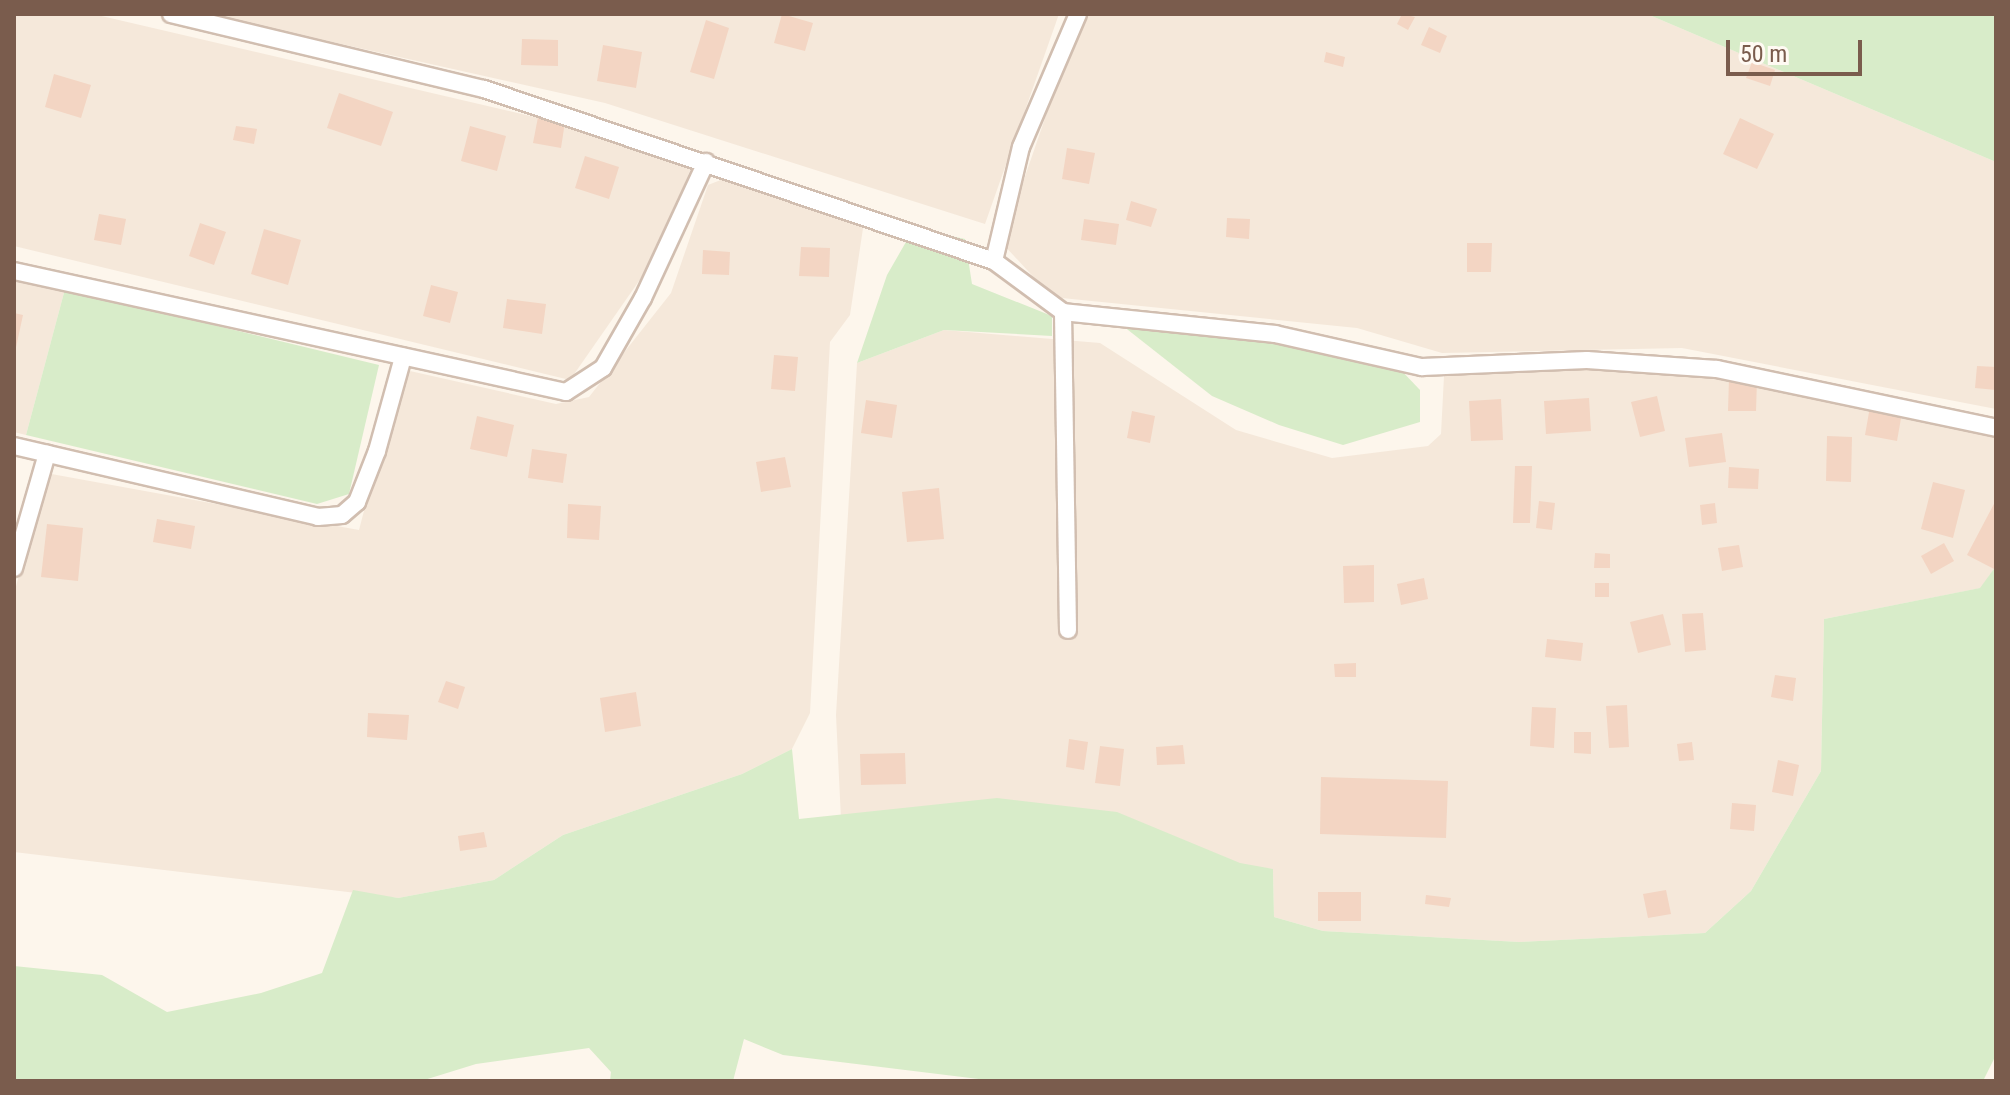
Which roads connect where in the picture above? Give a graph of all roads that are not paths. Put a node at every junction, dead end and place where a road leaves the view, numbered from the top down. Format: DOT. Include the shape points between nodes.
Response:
graph roads {
  1 [pos="171,14"];
  2 [pos="1078,14"];
  3 [pos="706,162"];
  4 [pos="994,261"];
  5 [pos="14,271"];
  6 [pos="1063,312"];
  7 [pos="403,357"];
  8 [pos="1996,428"];
  9 [pos="14,446"];
  10 [pos="47,454"];
  11 [pos="14,568"];
  12 [pos="1068,630"];
  1 -- 3 [label="street" via="484,89"];
  2 -- 4 [label="street" via="1021,147"];
  3 -- 4 [label="street"];
  3 -- 7 [label="street" via="643,298 603,368 566,392"];
  4 -- 6 [label="street"];
  5 -- 7 [label="street"];
  6 -- 8 [label="street" via="1275,334 1422,367 1587,360 1717,369"];
  6 -- 12 [label="street"];
  7 -- 10 [label="street" via="377,451 357,502 342,515 318,517"];
  9 -- 10 [label="street"];
  10 -- 11 [label="street"];
}
